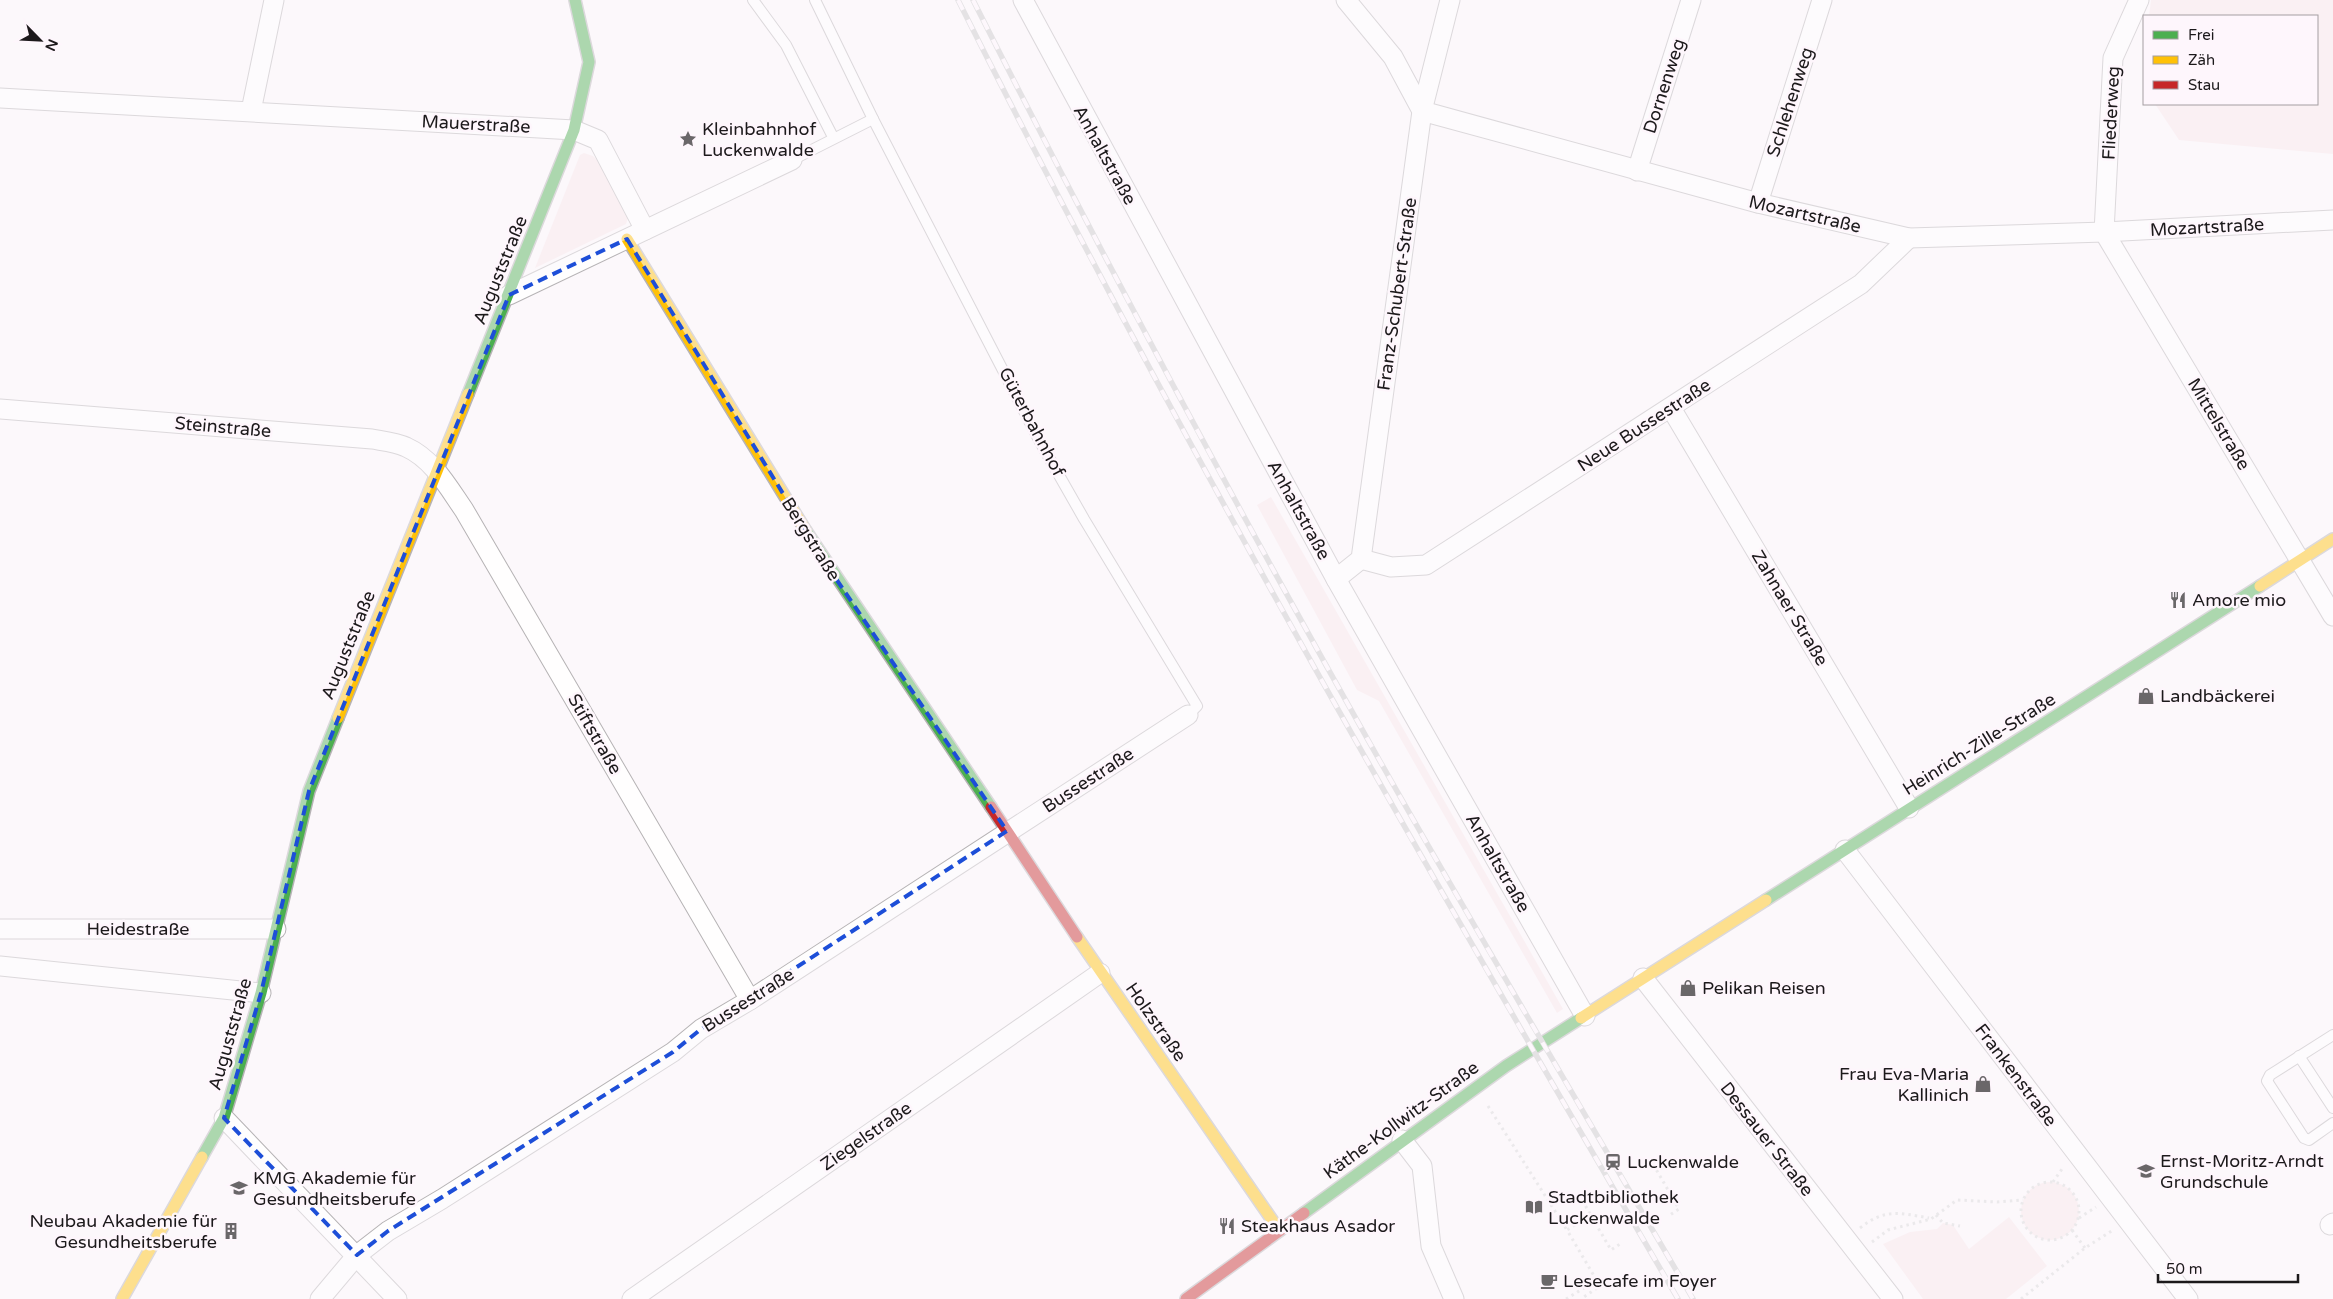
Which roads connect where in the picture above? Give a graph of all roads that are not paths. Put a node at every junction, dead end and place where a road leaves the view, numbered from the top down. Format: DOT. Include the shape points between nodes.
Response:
graph roads {
  1 [pos="274,0"];
  2 [pos="575,0"];
  3 [pos="753,0"];
  4 [pos="815,0"];
  5 [pos="1022,0"];
  6 [pos="1346,0"];
  7 [pos="1450,0"];
  8 [pos="1691,0"];
  9 [pos="1822,0"];
  10 [pos="2139,0"];
  11 [pos="0,98"];
  12 [pos="251,111"];
  13 [pos="1422,111"];
  14 [pos="873,119"];
  15 [pos="574,130"];
  16 [pos="833,137"];
  17 [pos="792,160"];
  18 [pos="1637,171"];
  19 [pos="1758,204"];
  20 [pos="2333,220"];
  21 [pos="645,230"];
  22 [pos="2104,232"];
  23 [pos="1909,238"];
  24 [pos="627,239"];
  25 [pos="509,294"];
  26 [pos="1671,408"];
  27 [pos="0,409"];
  28 [pos="436,470"];
  29 [pos="2333,539"];
  30 [pos="1361,559"];
  31 [pos="2301,560"];
  32 [pos="1336,580"];
  33 [pos="2333,616"];
  34 [pos="1188,715"];
  35 [pos="1909,808"];
  36 [pos="1007,831"];
  37 [pos="1846,850"];
  38 [pos="276,929"];
  39 [pos="0,930"];
  40 [pos="0,966"];
  41 [pos="1100,973"];
  42 [pos="1643,978"];
  43 [pos="260,993"];
  44 [pos="750,1000"];
  45 [pos="1584,1016"];
  46 [pos="2333,1035"];
  47 [pos="2299,1056"];
  48 [pos="2333,1108"];
  49 [pos="224,1118"];
  50 [pos="2333,1124"];
  51 [pos="1402,1140"];
  52 [pos="1279,1230"];
  53 [pos="358,1255"];
  54 [pos="122,1299"];
  55 [pos="320,1299"];
  56 [pos="398,1299"];
  57 [pos="632,1299"];
  58 [pos="1186,1299"];
  59 [pos="1454,1299"];
  60 [pos="1893,1299"];
  61 [pos="2188,1299"];
  1 -- 12 [label="street"];
  2 -- 15 [label="street, Auguststraße" via="589,62"];
  3 -- 16 [label="lane" via="786,44"];
  4 -- 14 [label="lane, Güterbahnhof"];
  5 -- 32 [label="street, Anhaltstraße"];
  6 -- 13 [label="street" via="1393,57"];
  7 -- 13 [label="street, Franz-Schubert-Straße"];
  8 -- 18 [label="street, Dornenweg"];
  9 -- 19 [label="street, Schlehenweg"];
  10 -- 22 [label="street, Fliederweg" via="2113,58"];
  11 -- 12 [label="street, Mauerstraße"];
  12 -- 15 [label="street, Mauerstraße"];
  13 -- 18 [label="street, Mozartstraße"];
  13 -- 30 [label="street, Franz-Schubert-Straße"];
  14 -- 16 [label="lane"];
  14 -- 34 [label="lane, Güterbahnhof" via="1040,440 1197,706"];
  15 -- 21 [label="street, Mauerstraße" via="598,140"];
  15 -- 25 [label="street, Auguststraße"];
  16 -- 17 [label="lane"];
  17 -- 21 [label="street"];
  18 -- 19 [label="street, Mozartstraße"];
  19 -- 23 [label="street, Mozartstraße"];
  20 -- 22 [label="street, Mozartstraße"];
  21 -- 24 [label="street"];
  22 -- 23 [label="street, Mozartstraße"];
  22 -- 31 [label="street, Mittelstraße"];
  23 -- 26 [label="street, Neue Bussestraße" via="1861,284"];
  24 -- 25 [label="street"];
  24 -- 36 [label="street, Bergstraße" via="828,567"];
  25 -- 28 [label="street, Auguststraße"];
  26 -- 30 [label="street, Neue Bussestraße" via="1426,566 1391,567"];
  26 -- 35 [label="street, Zahnaer Straße"];
  27 -- 28 [label="street, Steinstraße" via="372,439 405,446"];
  28 -- 38 [label="street, Auguststraße" via="309,791"];
  28 -- 44 [label="street, Stiftstraße" via="464,510"];
  29 -- 31 [label="street, Heinrich-Zille-Straße"];
  30 -- 32 [label="street"];
  31 -- 33 [label="street, Mittelstraße"];
  31 -- 35 [label="street, Heinrich-Zille-Straße"];
  32 -- 45 [label="street, Anhaltstraße"];
  34 -- 36 [label="street, Bussestraße"];
  35 -- 37 [label="street, Heinrich-Zille-Straße"];
  36 -- 41 [label="street, Holzstraße"];
  36 -- 44 [label="street, Bussestraße"];
  37 -- 42 [label="street, Heinrich-Zille-Straße"];
  37 -- 61 [label="street, Frankenstraße"];
  38 -- 39 [label="street, Heidestraße"];
  38 -- 43 [label="street, Auguststraße"];
  40 -- 43 [label="street"];
  41 -- 52 [label="street, Holzstraße"];
  41 -- 57 [label="street, Ziegelstraße"];
  42 -- 45 [label="street, Käthe-Kollwitz-Straße"];
  42 -- 60 [label="street, Dessauer Straße"];
  43 -- 49 [label="street, Auguststraße"];
  44 -- 53 [label="street, Bussestraße" via="388,1231"];
  45 -- 51 [label="street, Käthe-Kollwitz-Straße" via="1476,1086"];
  46 -- 47 [label="lane"];
  47 -- 48 [label="lane"];
  47 -- 50 [label="lane" via="2270,1075 2267,1081 2304,1138 2309,1140"];
  49 -- 53 [label="street"];
  49 -- 54 [label="street, Auguststraße"];
  51 -- 52 [label="street, Käthe-Kollwitz-Straße"];
  51 -- 59 [label="street" via="1422,1166 1431,1246"];
  52 -- 58 [label="street, Käthe-Kollwitz-Straße"];
  53 -- 55 [label="street, Bussestraße"];
  53 -- 56 [label="street"];
}
